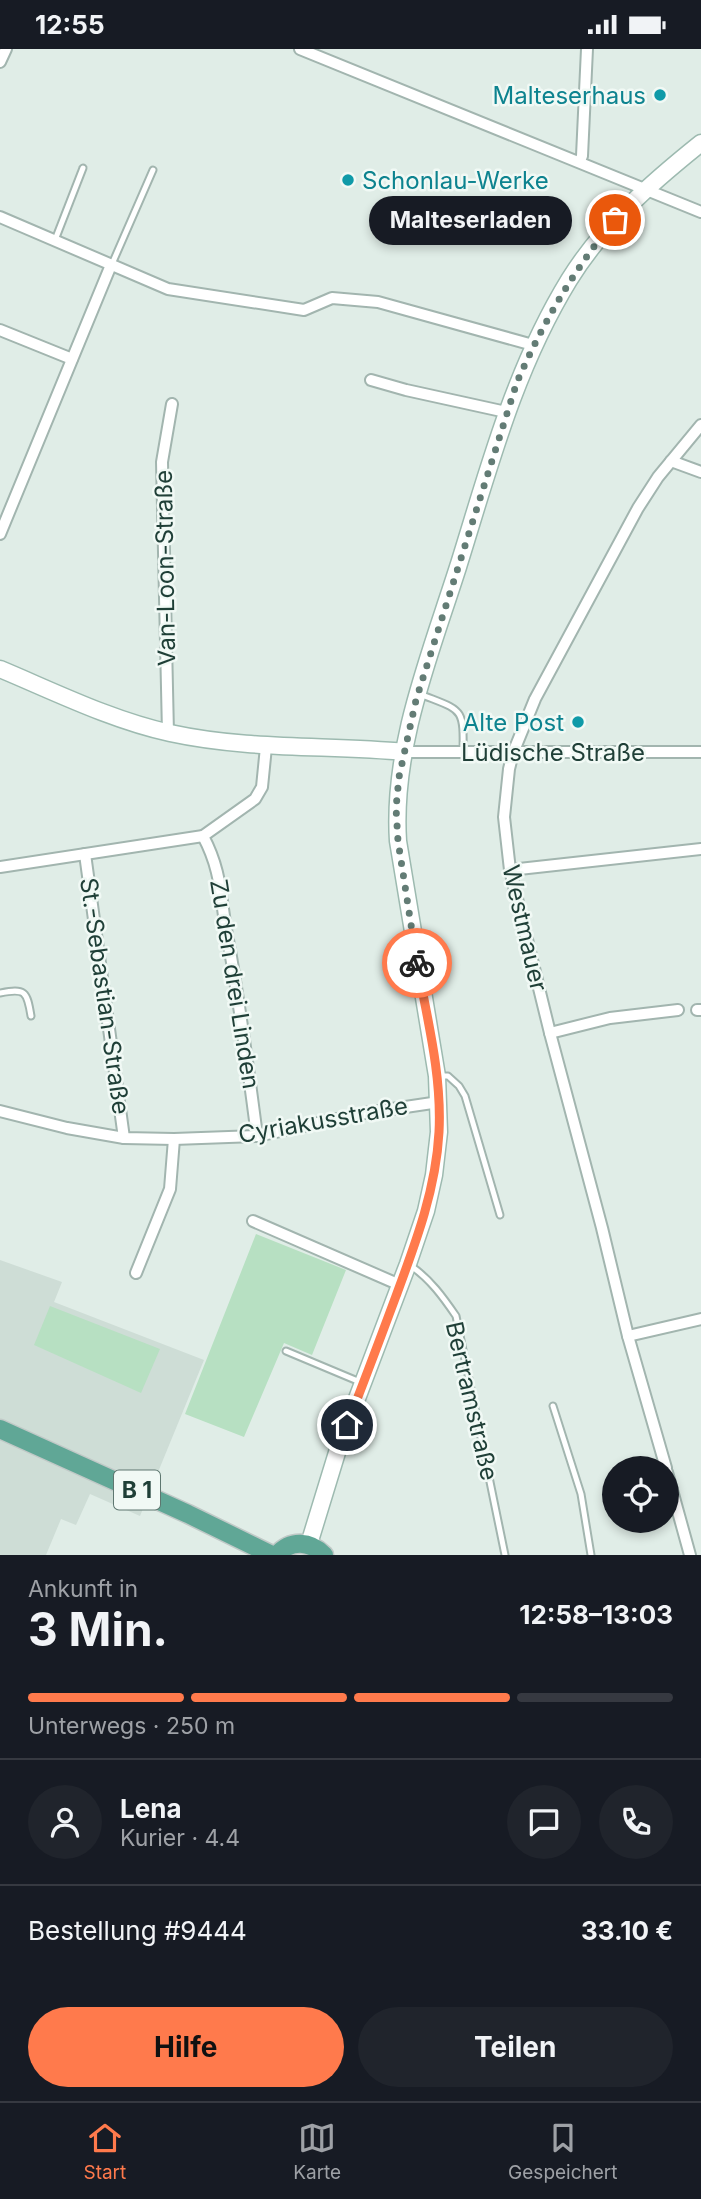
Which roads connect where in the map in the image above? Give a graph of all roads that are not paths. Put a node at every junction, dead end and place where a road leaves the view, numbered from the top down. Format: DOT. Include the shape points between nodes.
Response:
graph roads {
  1 [pos="6,49"];
  2 [pos="300,49"];
  3 [pos="587,49"];
  4 [pos="0,62"];
  5 [pos="701,143"];
  6 [pos="580,161"];
  7 [pos="83,168"];
  8 [pos="153,170"];
  9 [pos="645,190"];
  10 [pos="701,212"];
  11 [pos="0,217"];
  12 [pos="55,241"];
  13 [pos="111,265"];
  14 [pos="0,330"];
  15 [pos="533,345"];
  16 [pos="72,359"];
  17 [pos="371,380"];
  18 [pos="172,404"];
  19 [pos="506,412"];
  20 [pos="701,425"];
  21 [pos="671,461"];
  22 [pos="701,472"];
  23 [pos="0,534"];
  24 [pos="0,669"];
  25 [pos="419,694"];
  26 [pos="168,733"];
  27 [pos="266,747"];
  28 [pos="701,751"];
  29 [pos="405,753"];
  30 [pos="463,753"];
  31 [pos="513,753"];
  32 [pos="203,836"];
  33 [pos="701,849"];
  34 [pos="85,855"];
  35 [pos="0,867"];
  36 [pos="510,870"];
  37 [pos="0,993"];
  38 [pos="678,1010"];
  39 [pos="31,1016"];
  40 [pos="550,1033"];
  41 [pos="437,1076"];
  42 [pos="439,1102"];
  43 [pos="0,1111"];
  44 [pos="257,1136"];
  45 [pos="124,1138"];
  46 [pos="174,1139"];
  47 [pos="500,1215"];
  48 [pos="253,1221"];
  49 [pos="408,1264"];
  50 [pos="136,1273"];
  51 [pos="400,1285"];
  52 [pos="701,1318"];
  53 [pos="628,1336"];
  54 [pos="286,1351"];
  55 [pos="363,1383"];
  56 [pos="553,1406"];
  57 [pos="0,1429"];
  58 [pos="662,1456"];
  59 [pos="679,1516"];
  60 [pos="309,1544"];
  61 [pos="275,1555"];
  62 [pos="324,1555"];
  63 [pos="505,1555"];
  64 [pos="591,1555"];
  65 [pos="690,1555"];
  1 -- 4 [label="street"];
  2 -- 6 [label="street"];
  3 -- 6 [label="street"];
  5 -- 9 [label="main road"];
  6 -- 9 [label="street"];
  7 -- 12 [label="lane"];
  8 -- 13 [label="lane"];
  9 -- 10 [label="street"];
  9 -- 15 [label="main road" via="591,249"];
  11 -- 12 [label="street"];
  12 -- 13 [label="street"];
  13 -- 15 [label="street" via="168,289 304,310 332,298 378,302"];
  13 -- 16 [label="street"];
  14 -- 16 [label="street"];
  15 -- 19 [label="main road"];
  16 -- 23 [label="street"];
  17 -- 19 [label="street"];
  18 -- 26 [label="street, Van-Loon-Straße" via="163,461"];
  19 -- 25 [label="main road"];
  20 -- 21 [label="street, Westmauer"];
  21 -- 22 [label="street"];
  21 -- 31 [label="street, Westmauer" via="638,508 593,591 535,699"];
  24 -- 26 [label="main road"];
  25 -- 29 [label="main road"];
  25 -- 30 [label="lane" via="460,714"];
  26 -- 27 [label="main road"];
  27 -- 29 [label="main road"];
  27 -- 32 [label="street" via="262,787 255,799"];
  28 -- 31 [label="street, Lüdische Straße"];
  29 -- 30 [label="street, Lüdische Straße"];
  29 -- 41 [label="main road" via="396,808 398,841"];
  30 -- 31 [label="street, Lüdische Straße"];
  31 -- 36 [label="street, Westmauer" via="504,817"];
  32 -- 34 [label="street"];
  32 -- 44 [label="street, Zu den drei Linden" via="219,871"];
  33 -- 36 [label="street"];
  34 -- 35 [label="street"];
  34 -- 45 [label="street, St.-Sebastian-Straße"];
  36 -- 40 [label="street, Westmauer"];
  37 -- 39 [label="lane" via="24,992"];
  38 -- 40 [label="street" via="610,1018"];
  40 -- 53 [label="street, Westmauer"];
  41 -- 42 [label="main road"];
  41 -- 47 [label="lane" via="448,1076 465,1096"];
  42 -- 44 [label="street, Cyriakusstraße" via="365,1112"];
  42 -- 49 [label="main road" via="434,1175"];
  43 -- 45 [label="street, Cyriakusstraße"];
  44 -- 46 [label="street, Cyriakusstraße"];
  45 -- 46 [label="street, Cyriakusstraße"];
  46 -- 50 [label="street" via="170,1189"];
  48 -- 51 [label="street"];
  49 -- 51 [label="main road"];
  49 -- 63 [label="lane, Bertramstraße" via="456,1316"];
  51 -- 55 [label="main road"];
  52 -- 53 [label="street"];
  53 -- 58 [label="street, Westmauer"];
  54 -- 55 [label="lane"];
  55 -- 60 [label="main road"];
  56 -- 64 [label="lane" via="581,1494"];
  57 -- 61 [label="main road, B 1"];
  59 -- 65 [label="street, Westmauer"];
  60 -- 61 [label="main road" via="290,1545"];
  60 -- 62 [label="main road"];
}
